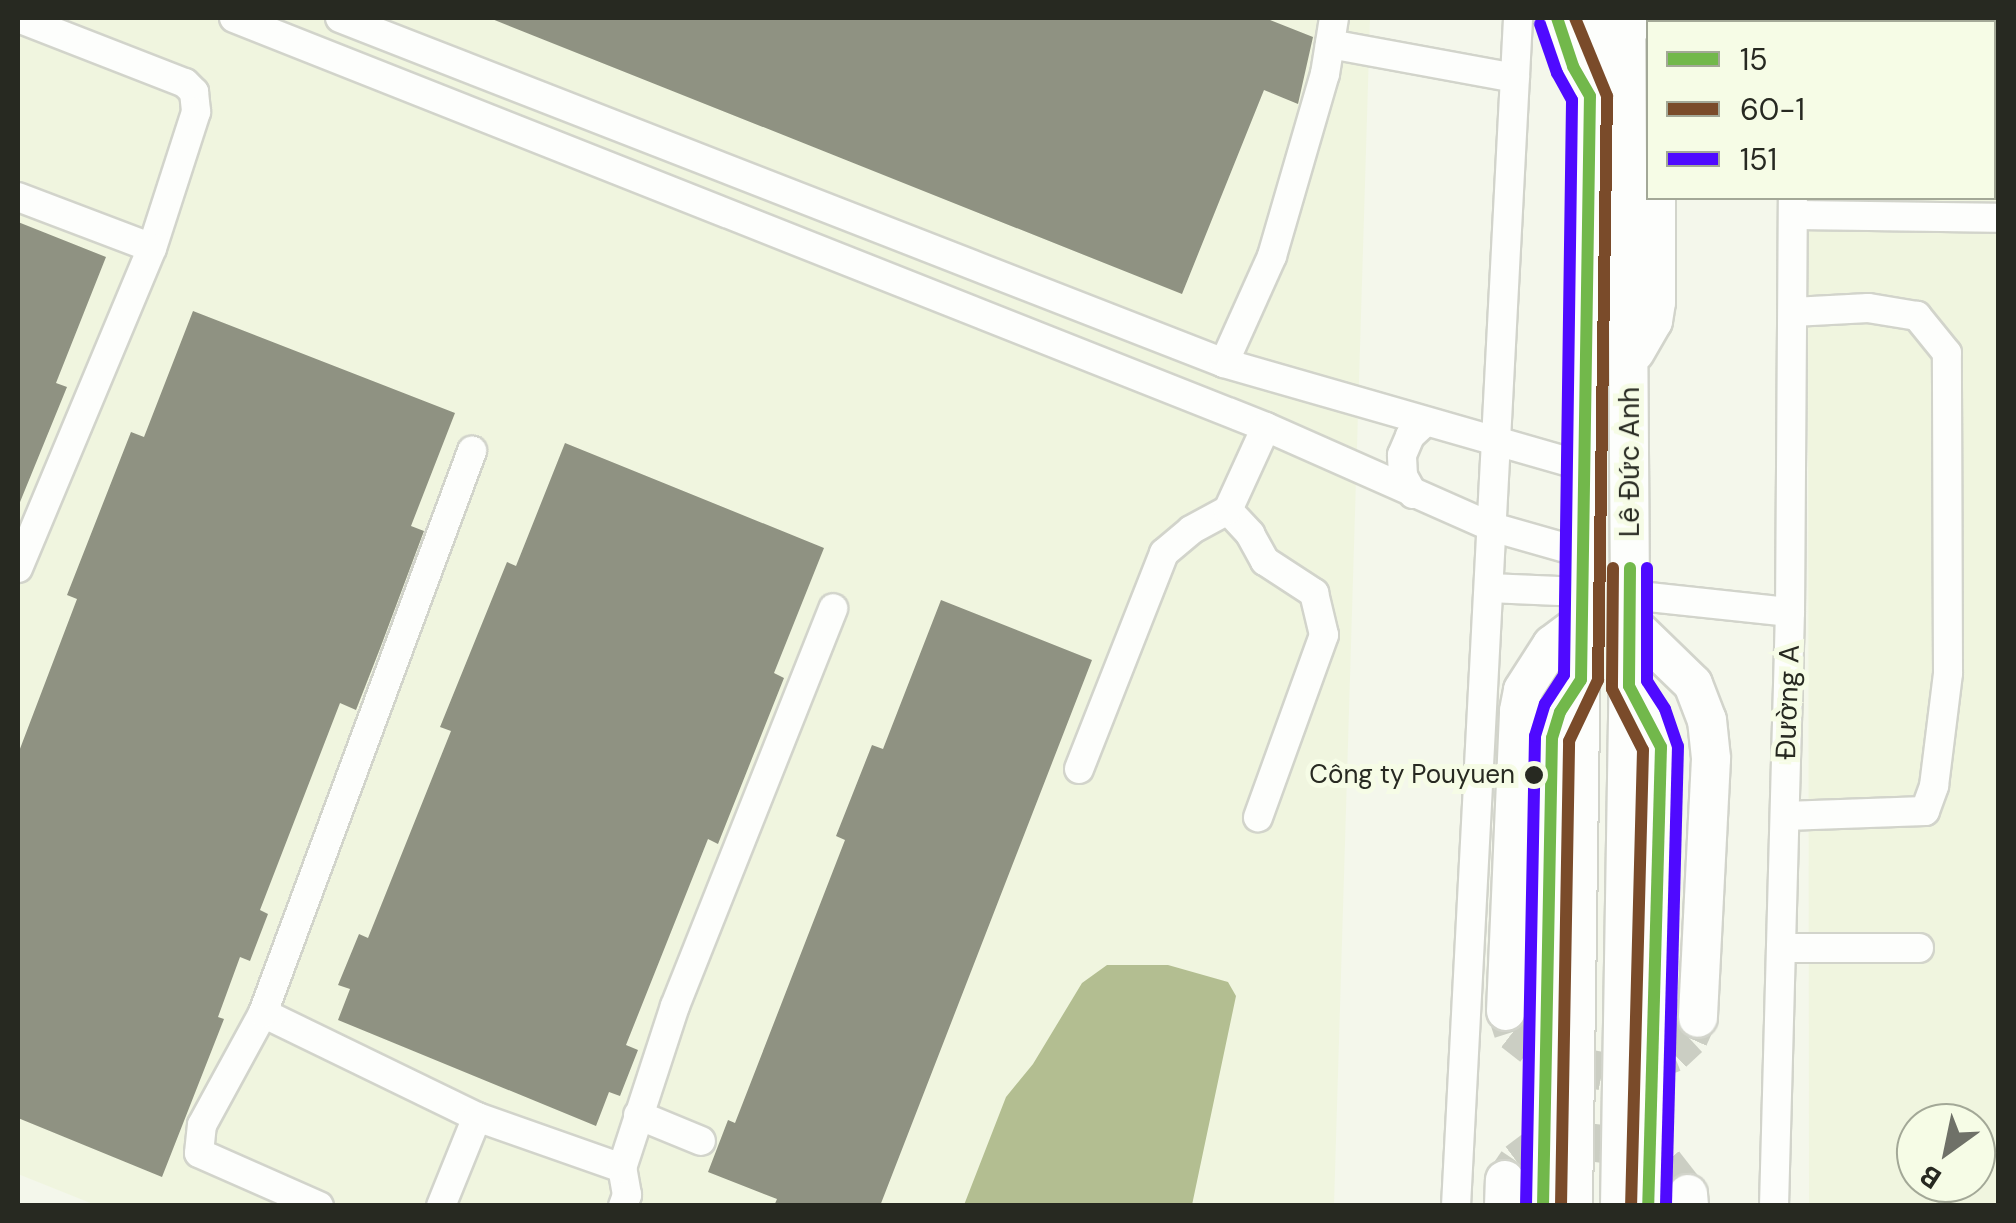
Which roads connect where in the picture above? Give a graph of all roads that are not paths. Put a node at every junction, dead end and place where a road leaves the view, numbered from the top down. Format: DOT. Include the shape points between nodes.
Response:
graph roads {
  1 [pos="18,18"];
  2 [pos="340,18"];
  3 [pos="1518,18"];
  4 [pos="1557,18"];
  5 [pos="1590,18"];
  6 [pos="1626,18"];
  7 [pos="245,20"];
  8 [pos="1332,31"];
  9 [pos="1515,78"];
  10 [pos="1590,96"];
  11 [pos="660,143"];
  12 [pos="644,180"];
  13 [pos="18,197"];
  14 [pos="1656,200"];
  15 [pos="1794,206"];
  16 [pos="1998,218"];
  17 [pos="152,248"];
  18 [pos="1793,312"];
  19 [pos="1630,358"];
  20 [pos="1224,363"];
  21 [pos="1425,422"];
  22 [pos="1266,427"];
  23 [pos="1496,444"];
  24 [pos="472,451"];
  25 [pos="1584,466"];
  26 [pos="1414,494"];
  27 [pos="1228,510"];
  28 [pos="1492,527"];
  29 [pos="1583,554"];
  30 [pos="18,568"];
  31 [pos="1488,588"];
  32 [pos="1582,607"];
  33 [pos="832,608"];
  34 [pos="1629,608"];
  35 [pos="1790,612"];
  36 [pos="1581,680"];
  37 [pos="1629,686"];
  38 [pos="1079,770"];
  39 [pos="1785,816"];
  40 [pos="1258,817"];
  41 [pos="1781,948"];
  42 [pos="1918,948"];
  43 [pos="263,1012"];
  44 [pos="1506,1012"];
  45 [pos="1698,1018"];
  46 [pos="638,1115"];
  47 [pos="477,1117"];
  48 [pos="701,1142"];
  49 [pos="622,1168"];
  50 [pos="319,1206"];
  51 [pos="441,1206"];
  52 [pos="623,1206"];
  53 [pos="1456,1206"];
  54 [pos="1543,1206"];
  55 [pos="1574,1206"];
  56 [pos="1620,1206"];
  57 [pos="1648,1206"];
  58 [pos="1774,1206"];
  1 -- 17 [label="street" via="194,92 188,144"];
  2 -- 11 [label="street"];
  3 -- 9 [label="street"];
  4 -- 10 [label="highway, Lê Đức Anh"];
  5 -- 10 [label="highway, Lê Đức Anh"];
  6 -- 19 [label="highway, Lê Đức Anh"];
  7 -- 12 [label="street"];
  8 -- 9 [label="street"];
  8 -- 20 [label="street" via="1272,256"];
  9 -- 23 [label="street"];
  10 -- 25 [label="highway, Lê Đức Anh"];
  11 -- 12 [label="street"];
  11 -- 20 [label="street"];
  12 -- 22 [label="street"];
  13 -- 17 [label="street"];
  14 -- 19 [label="highway, Lê Đức Anh" via="1653,321"];
  15 -- 16 [label="street"];
  15 -- 18 [label="street, Đường A"];
  17 -- 30 [label="street"];
  18 -- 35 [label="street, Đường A"];
  18 -- 39 [label="street" via="1868,308 1917,316 1947,353 1948,673 1925,811"];
  19 -- 34 [label="highway, Lê Đức Anh"];
  20 -- 21 [label="street"];
  21 -- 23 [label="street"];
  21 -- 26 [label="street" via="1402,455 1403,476"];
  22 -- 26 [label="street"];
  22 -- 27 [label="street"];
  23 -- 25 [label="street"];
  23 -- 28 [label="street"];
  24 -- 43 [label="street"];
  25 -- 29 [label="highway, Lê Đức Anh"];
  26 -- 28 [label="street"];
  27 -- 38 [label="street" via="1164,554"];
  27 -- 40 [label="street" via="1264,561 1314,594 1324,635"];
  28 -- 29 [label="street"];
  28 -- 31 [label="street"];
  29 -- 32 [label="highway, Lê Đức Anh"];
  31 -- 32 [label="street"];
  31 -- 53 [label="street"];
  32 -- 36 [label="highway, Lê Đức Anh"];
  32 -- 44 [label="highway" via="1524,690 1518,711"];
  33 -- 46 [label="street"];
  34 -- 35 [label="street"];
  34 -- 37 [label="highway, Lê Đức Anh"];
  34 -- 45 [label="highway" via="1692,684 1707,720 1711,759"];
  35 -- 39 [label="street, Đường A"];
  36 -- 54 [label="highway, Lê Đức Anh" via="1552,738"];
  36 -- 55 [label="highway, Lê Đức Anh"];
  37 -- 56 [label="highway, Lê Đức Anh"];
  37 -- 57 [label="highway" via="1661,747"];
  39 -- 41 [label="street, Đường A"];
  41 -- 42 [label="street"];
  41 -- 58 [label="street, Đường A"];
  43 -- 47 [label="street"];
  43 -- 50 [label="street" via="202,1125 199,1153"];
  46 -- 48 [label="street"];
  46 -- 49 [label="street"];
  47 -- 49 [label="street"];
  47 -- 51 [label="street"];
  49 -- 52 [label="street"];
}
